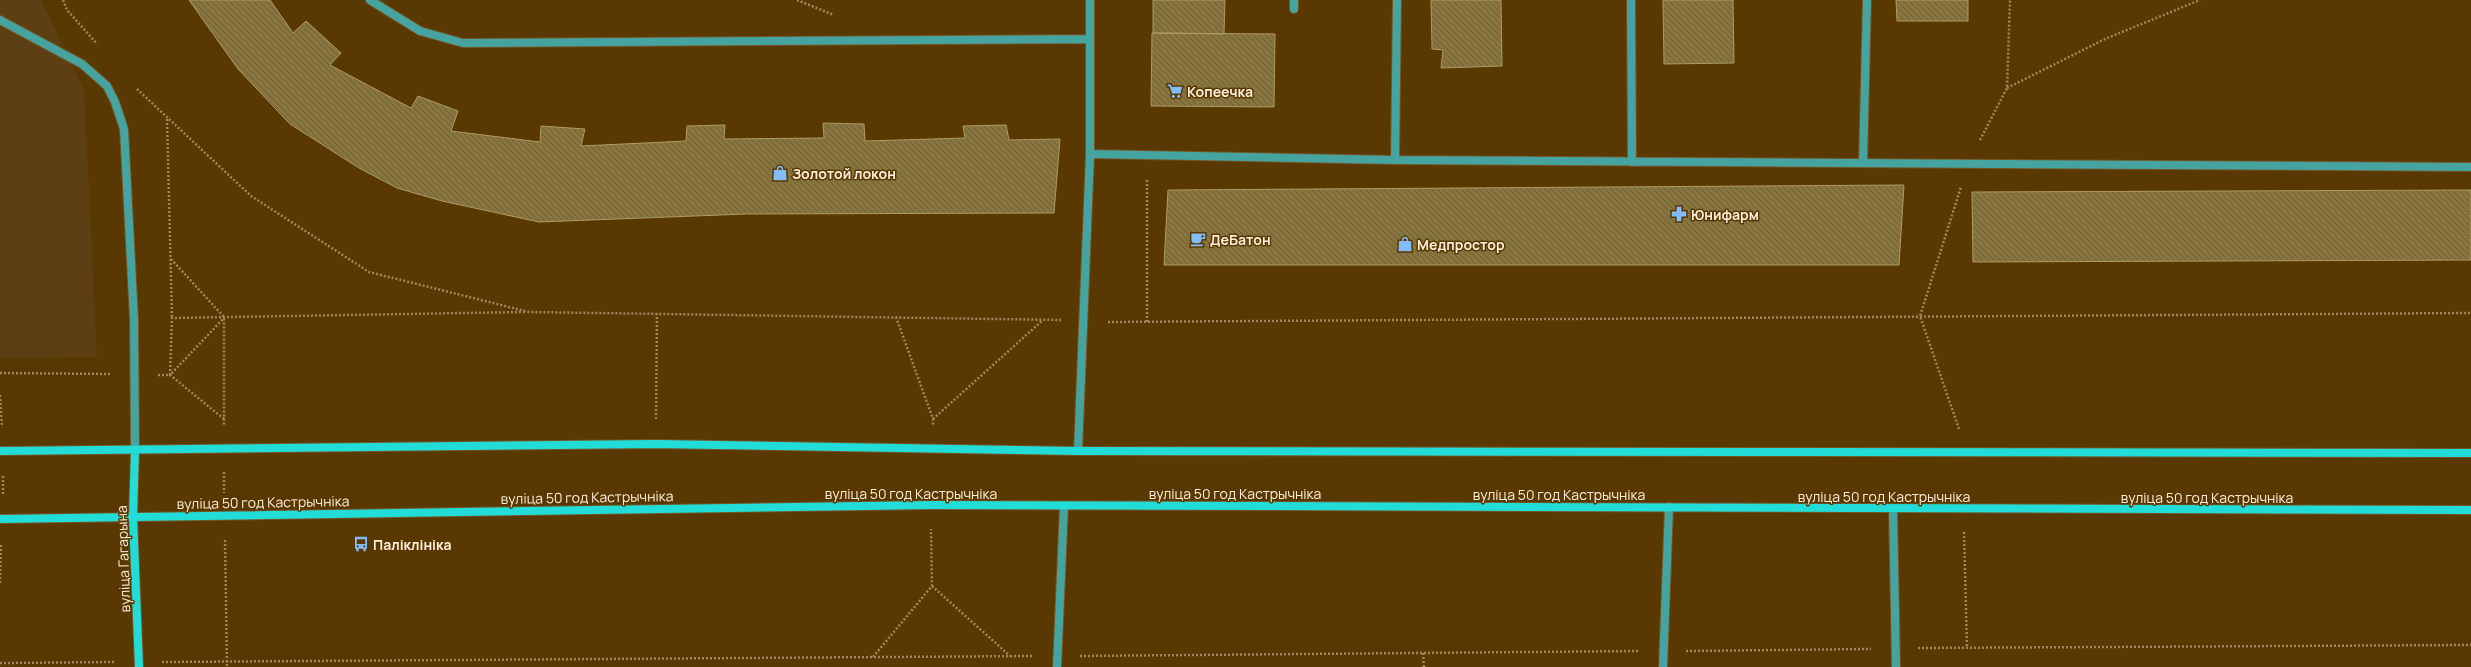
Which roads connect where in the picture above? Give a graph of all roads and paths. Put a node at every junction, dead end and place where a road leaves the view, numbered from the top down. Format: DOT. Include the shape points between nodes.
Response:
graph roads {
  1 [pos="63,0"];
  2 [pos="370,0"];
  3 [pos="1090,0"];
  4 [pos="1397,0"];
  5 [pos="1631,0"];
  6 [pos="1867,0"];
  7 [pos="2200,0"];
  8 [pos="0,20"];
  9 [pos="1090,39"];
  10 [pos="98,45"];
  11 [pos="134,86"];
  12 [pos="2007,88"];
  13 [pos="167,119"];
  14 [pos="1090,154"];
  15 [pos="1395,160"];
  16 [pos="1632,162"];
  17 [pos="1863,163"];
  18 [pos="2471,167"];
  19 [pos="171,259"];
  20 [pos="529,312"];
  21 [pos="2471,313"];
  22 [pos="657,314"];
  23 [pos="1920,316"];
  24 [pos="224,317"];
  25 [pos="172,318"];
  26 [pos="1044,319"];
  27 [pos="1084,322"];
  28 [pos="0,372"];
  29 [pos="133,374"];
  30 [pos="170,375"];
  31 [pos="0,395"];
  32 [pos="0,405"];
  33 [pos="224,419"];
  34 [pos="933,419"];
  35 [pos="656,444"];
  36 [pos="136,450"];
  37 [pos="2,451"];
  38 [pos="1078,451"];
  39 [pos="1967,452"];
  40 [pos="2471,453"];
  41 [pos="1064,506"];
  42 [pos="1669,508"];
  43 [pos="1894,509"];
  44 [pos="1963,510"];
  45 [pos="2471,510"];
  46 [pos="133,517"];
  47 [pos="1,519"];
  48 [pos="0,583"];
  49 [pos="932,586"];
  50 [pos="2471,645"];
  51 [pos="1967,648"];
  52 [pos="1896,649"];
  53 [pos="1662,651"];
  54 [pos="1423,653"];
  55 [pos="1010,656"];
  56 [pos="1057,656"];
  57 [pos="0,663"];
  58 [pos="227,663"];
  59 [pos="139,665"];
  60 [pos="227,667"];
  61 [pos="1057,667"];
  62 [pos="1424,667"];
  63 [pos="1662,667"];
  64 [pos="1896,667"];
  1 -- 10 [label="path" via="67,10"];
  2 -- 9 [label="lane" via="420,31 462,43"];
  3 -- 9 [label="lane"];
  4 -- 15 [label="lane"];
  5 -- 16 [label="lane"];
  6 -- 17 [label="lane"];
  7 -- 12 [label="path" via="2105,39"];
  8 -- 29 [label="lane" via="82,64 107,86 115,102 124,129 134,319"];
  9 -- 14 [label="lane"];
  11 -- 13 [label="path"];
  13 -- 19 [label="path"];
  13 -- 20 [label="path" via="251,196 369,272"];
  14 -- 15 [label="lane"];
  14 -- 27 [label="lane"];
  15 -- 16 [label="lane"];
  16 -- 17 [label="lane"];
  17 -- 18 [label="lane"];
  19 -- 24 [label="path"];
  19 -- 25 [label="path"];
  20 -- 22 [label="path"];
  20 -- 24 [label="path"];
  21 -- 23 [label="path"];
  22 -- 26 [label="path"];
  22 -- 35 [label="path"];
  23 -- 27 [label="path"];
  23 -- 39 [label="path"];
  24 -- 25 [label="path"];
  24 -- 30 [label="path"];
  25 -- 30 [label="path"];
  26 -- 27 [label="path"];
  26 -- 34 [label="path"];
  27 -- 38 [label="lane"];
  28 -- 29 [label="path"];
  29 -- 30 [label="path"];
  29 -- 36 [label="lane"];
  30 -- 33 [label="path"];
  31 -- 32 [label="path"];
  32 -- 37 [label="path"];
  35 -- 36 [label="main road"];
  35 -- 38 [label="main road"];
  36 -- 37 [label="main road"];
  36 -- 46 [label="main road, вуліца Гагарына"];
  37 -- 47 [label="path"];
  38 -- 39 [label="main road"];
  39 -- 40 [label="main road"];
  41 -- 42 [label="main road, вуліца 50 год Кастрычніка"];
  41 -- 46 [label="main road, вуліца 50 год Кастрычніка" via="931,505"];
  41 -- 56 [label="lane"];
  42 -- 43 [label="main road, вуліца 50 год Кастрычніка"];
  42 -- 53 [label="lane"];
  43 -- 44 [label="main road, вуліца 50 год Кастрычніка"];
  43 -- 52 [label="lane"];
  44 -- 45 [label="main road, вуліца 50 год Кастрычніка"];
  44 -- 51 [label="path"];
  46 -- 47 [label="main road, вуліца 50 год Кастрычніка"];
  46 -- 59 [label="main road, вуліца Гагарына"];
  47 -- 48 [label="path"];
  49 -- 55 [label="path"];
  50 -- 51 [label="path"];
  51 -- 52 [label="path"];
  52 -- 53 [label="path"];
  52 -- 64 [label="lane"];
  53 -- 54 [label="path"];
  53 -- 63 [label="lane"];
  54 -- 56 [label="path"];
  54 -- 62 [label="path"];
  55 -- 56 [label="path"];
  55 -- 58 [label="path"];
  56 -- 61 [label="lane"];
  57 -- 59 [label="path"];
  58 -- 59 [label="path"];
  58 -- 60 [label="path"];
}
